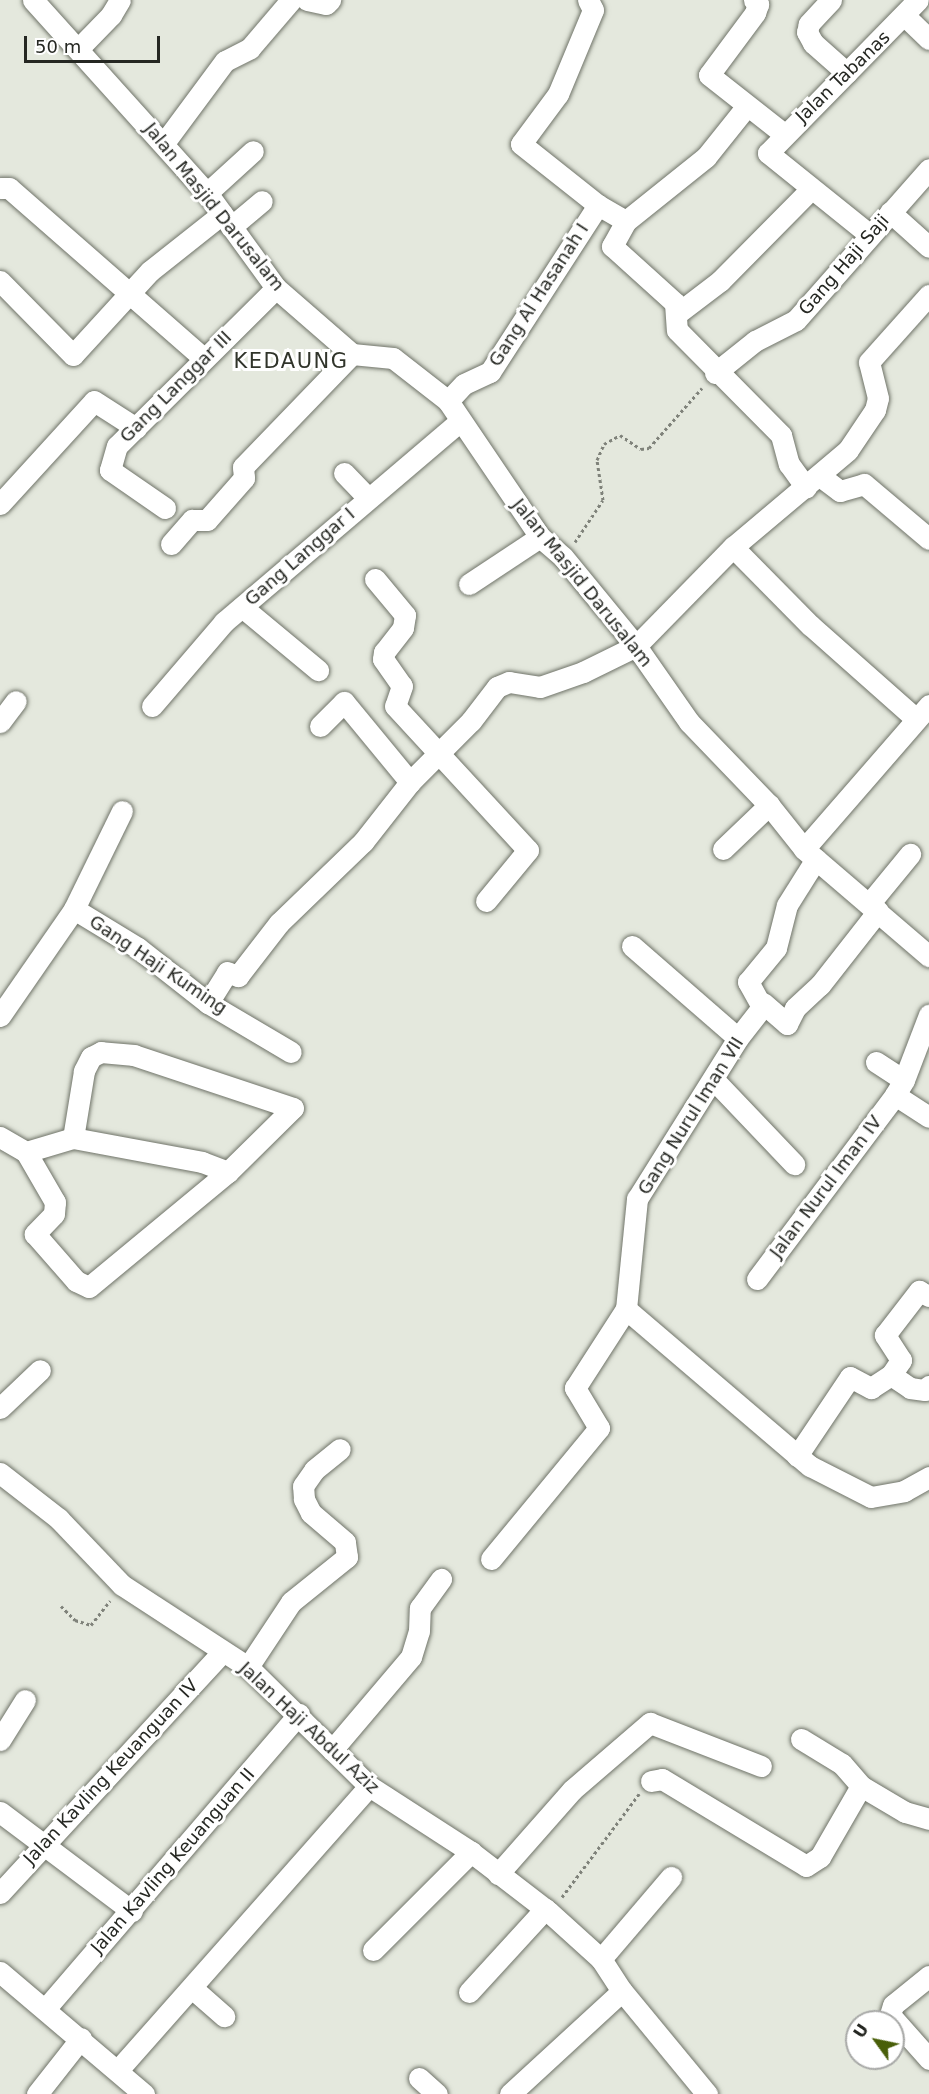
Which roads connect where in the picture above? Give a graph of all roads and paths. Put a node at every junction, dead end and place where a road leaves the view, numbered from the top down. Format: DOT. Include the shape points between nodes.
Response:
graph roads {
  1 [pos="33,0"];
  2 [pos="120,0"];
  3 [pos="291,0"];
  4 [pos="307,0"];
  5 [pos="330,0"];
  6 [pos="588,0"];
  7 [pos="754,0"];
  8 [pos="831,0"];
  9 [pos="912,8"];
  10 [pos="929,39"];
  11 [pos="80,48"];
  12 [pos="847,73"];
  13 [pos="747,107"];
  14 [pos="784,134"];
  15 [pos="164,142"];
  16 [pos="253,151"];
  17 [pos="929,169"];
  18 [pos="0,188"];
  19 [pos="207,194"];
  20 [pos="804,196"];
  21 [pos="262,201"];
  22 [pos="598,205"];
  23 [pos="890,212"];
  24 [pos="226,221"];
  25 [pos="626,221"];
  26 [pos="870,235"];
  27 [pos="929,248"];
  28 [pos="1,283"];
  29 [pos="276,288"];
  30 [pos="129,295"];
  31 [pos="929,295"];
  32 [pos="678,313"];
  33 [pos="352,354"];
  34 [pos="203,358"];
  35 [pos="715,372"];
  36 [pos="448,401"];
  37 [pos="460,421"];
  38 [pos="136,428"];
  39 [pos="344,473"];
  40 [pos="813,482"];
  41 [pos="368,498"];
  42 [pos="0,504"];
  43 [pos="165,508"];
  44 [pos="540,537"];
  45 [pos="929,540"];
  46 [pos="171,544"];
  47 [pos="733,547"];
  48 [pos="563,557"];
  49 [pos="375,579"];
  50 [pos="469,584"];
  51 [pos="242,607"];
  52 [pos="636,646"];
  53 [pos="318,669"];
  54 [pos="16,701"];
  55 [pos="152,706"];
  56 [pos="922,712"];
  57 [pos="0,722"];
  58 [pos="320,726"];
  59 [pos="436,753"];
  60 [pos="410,782"];
  61 [pos="769,805"];
  62 [pos="122,811"];
  63 [pos="723,849"];
  64 [pos="810,854"];
  65 [pos="910,854"];
  66 [pos="486,901"];
  67 [pos="873,907"];
  68 [pos="74,909"];
  69 [pos="632,946"];
  70 [pos="929,956"];
  71 [pos="208,1003"];
  72 [pos="763,1003"];
  73 [pos="929,1015"];
  74 [pos="0,1016"];
  75 [pos="738,1038"];
  76 [pos="291,1052"];
  77 [pos="876,1062"];
  78 [pos="715,1081"];
  79 [pos="900,1088"];
  80 [pos="929,1117"];
  81 [pos="0,1137"];
  82 [pos="73,1138"];
  83 [pos="26,1152"];
  84 [pos="794,1164"];
  85 [pos="228,1172"];
  86 [pos="757,1279"];
  87 [pos="929,1296"];
  88 [pos="626,1309"];
  89 [pos="40,1370"];
  90 [pos="891,1375"];
  91 [pos="929,1386"];
  92 [pos="0,1408"];
  93 [pos="340,1449"];
  94 [pos="797,1456"];
  95 [pos="0,1473"];
  96 [pos="929,1477"];
  97 [pos="490,1559"];
  98 [pos="441,1579"];
  99 [pos="122,1585"];
  100 [pos="61,1606"];
  101 [pos="222,1652"];
  102 [pos="248,1667"];
  103 [pos="26,1700"];
  104 [pos="299,1714"];
  105 [pos="801,1739"];
  106 [pos="0,1740"];
  107 [pos="332,1750"];
  108 [pos="761,1766"];
  109 [pos="651,1780"];
  110 [pos="369,1786"];
  111 [pos="861,1786"];
  112 [pos="0,1812"];
  113 [pos="929,1820"];
  114 [pos="45,1843"];
  115 [pos="471,1852"];
  116 [pos="498,1874"];
  117 [pos="671,1877"];
  118 [pos="0,1893"];
  119 [pos="132,1911"];
  120 [pos="547,1911"];
  121 [pos="373,1950"];
  122 [pos="602,1959"];
  123 [pos="929,1976"];
  124 [pos="4,1982"];
  125 [pos="192,1988"];
  126 [pos="622,1991"];
  127 [pos="469,1992"];
  128 [pos="46,2008"];
  129 [pos="224,2016"];
  130 [pos="81,2038"];
  131 [pos="929,2059"];
  132 [pos="117,2070"];
  133 [pos="419,2078"];
  134 [pos="702,2092"];
  135 [pos="37,2094"];
  136 [pos="144,2094"];
  137 [pos="437,2094"];
  138 [pos="510,2094"];
  1 -- 11 [label="street, Jalan Masjid Darusalam"];
  2 -- 11 [label="street"];
  3 -- 15 [label="street" via="250,48 225,61"];
  4 -- 5 [label="street" via="326,4"];
  6 -- 22 [label="street" via="593,9 558,94 521,144"];
  7 -- 13 [label="street" via="758,4 754,13 709,75"];
  8 -- 12 [label="street" via="809,24 807,32"];
  9 -- 10 [label="street"];
  9 -- 12 [label="street, Jalan Tabanas"];
  11 -- 15 [label="street, Jalan Masjid Darusalam"];
  12 -- 14 [label="street, Jalan Tabanas"];
  13 -- 14 [label="street"];
  13 -- 25 [label="street" via="706,157"];
  14 -- 26 [label="street, Jalan Tabanas" via="768,153"];
  15 -- 19 [label="street, Jalan Masjid Darusalam"];
  16 -- 19 [label="street"];
  17 -- 23 [label="street, Gang Haji Saji"];
  18 -- 30 [label="street" via="9,188"];
  19 -- 24 [label="street, Jalan Masjid Darusalam"];
  20 -- 32 [label="street" via="720,281"];
  21 -- 24 [label="street"];
  22 -- 25 [label="street"];
  22 -- 36 [label="street, Gang Al Hasanah I" via="490,372 464,384"];
  23 -- 26 [label="street, Gang Haji Saji"];
  23 -- 27 [label="street"];
  24 -- 29 [label="street, Jalan Masjid Darusalam"];
  24 -- 30 [label="street" via="169,253"];
  25 -- 32 [label="street" via="612,246 675,303"];
  26 -- 35 [label="street, Gang Haji Saji" via="796,320 755,341"];
  28 -- 30 [label="street" via="73,355"];
  29 -- 33 [label="street, Jalan Masjid Darusalam"];
  29 -- 34 [label="street, Gang Langgar III"];
  30 -- 34 [label="street"];
  31 -- 40 [label="street" via="869,362 879,398 875,410 848,450"];
  32 -- 35 [label="street" via="677,330"];
  33 -- 36 [label="street, Jalan Masjid Darusalam" via="393,358"];
  33 -- 46 [label="street" via="243,467 244,478 207,520 192,520"];
  34 -- 38 [label="street, Gang Langgar III"];
  35 -- 40 [label="street" via="781,435 789,464"];
  35 -- 48 [label="path" via="649,448 641,449 620,435 604,444 597,460 603,500 598,513"];
  36 -- 37 [label="street, Jalan Masjid Darusalam"];
  37 -- 41 [label="street, Gang Langgar I"];
  37 -- 44 [label="street, Jalan Masjid Darusalam"];
  38 -- 42 [label="street" via="94,401"];
  38 -- 43 [label="street, Gang Langgar III" via="117,446 110,470"];
  39 -- 41 [label="street"];
  40 -- 45 [label="street" via="840,491 864,484"];
  40 -- 47 [label="street"];
  41 -- 51 [label="street, Gang Langgar I"];
  44 -- 48 [label="street, Jalan Masjid Darusalam"];
  44 -- 50 [label="street"];
  47 -- 52 [label="street"];
  47 -- 56 [label="street" via="810,625"];
  48 -- 52 [label="street, Jalan Masjid Darusalam"];
  49 -- 59 [label="street" via="405,615 404,628 384,652 383,659 402,686 395,706"];
  51 -- 53 [label="street"];
  51 -- 55 [label="street, Gang Langgar I" via="224,622"];
  52 -- 59 [label="street" via="583,672 540,687 509,682 497,687 471,721"];
  52 -- 61 [label="street, Jalan Masjid Darusalam" via="689,722"];
  54 -- 57 [label="street"];
  56 -- 64 [label="street"];
  58 -- 60 [label="street" via="345,702"];
  59 -- 60 [label="street"];
  59 -- 66 [label="street" via="528,850"];
  60 -- 71 [label="street" via="363,842 279,922 238,976 227,972"];
  61 -- 63 [label="street"];
  61 -- 64 [label="street, Jalan Masjid Darusalam"];
  62 -- 68 [label="street"];
  64 -- 67 [label="street, Jalan Masjid Darusalam"];
  64 -- 72 [label="street" via="787,905 776,948 748,982"];
  65 -- 67 [label="street"];
  67 -- 70 [label="street, Jalan Masjid Darusalam"];
  67 -- 72 [label="street" via="820,986 795,1008 787,1024"];
  68 -- 71 [label="street, Gang Haji Kuming" via="138,948"];
  68 -- 74 [label="street, Gang Haji Kuming"];
  69 -- 75 [label="street"];
  71 -- 76 [label="street, Gang Haji Kuming"];
  72 -- 75 [label="street, Gang Nurul Iman VII"];
  73 -- 79 [label="street, Jalan Nurul Iman IV"];
  75 -- 78 [label="street, Gang Nurul Iman VII"];
  77 -- 79 [label="street"];
  78 -- 84 [label="street"];
  78 -- 88 [label="street, Gang Nurul Iman VII" via="637,1199"];
  79 -- 80 [label="street"];
  79 -- 86 [label="street, Jalan Nurul Iman IV"];
  81 -- 83 [label="street"];
  82 -- 83 [label="street"];
  82 -- 85 [label="street" via="202,1162"];
  82 -- 85 [label="street" via="84,1071 91,1057 101,1052 134,1055 293,1108"];
  83 -- 85 [label="street" via="57,1208 35,1234 76,1281 89,1287"];
  87 -- 90 [label="street" via="919,1291 885,1335 901,1360"];
  88 -- 94 [label="street"];
  88 -- 97 [label="street, Gang Nurul Iman VII" via="575,1388 599,1428"];
  89 -- 92 [label="street"];
  90 -- 91 [label="street" via="910,1388 925,1390"];
  90 -- 94 [label="street" via="871,1388 850,1377 843,1382"];
  93 -- 102 [label="street" via="314,1470 304,1493 311,1513 345,1542 347,1557 291,1602"];
  94 -- 96 [label="street" via="871,1497 904,1491"];
  95 -- 99 [label="street, Jalan Haji Abdul Aziz" via="59,1520"];
  98 -- 107 [label="street" via="420,1608 419,1631 411,1657"];
  99 -- 100 [label="path" via="91,1625 75,1620"];
  99 -- 101 [label="street, Jalan Haji Abdul Aziz"];
  101 -- 102 [label="street, Jalan Haji Abdul Aziz"];
  101 -- 114 [label="street, Jalan Kavling Keuanguan IV"];
  102 -- 104 [label="street, Jalan Haji Abdul Aziz"];
  103 -- 106 [label="street"];
  104 -- 107 [label="street, Jalan Haji Abdul Aziz"];
  104 -- 119 [label="street, Jalan Kavling Keuanguan II"];
  105 -- 111 [label="street" via="842,1764"];
  107 -- 110 [label="street, Jalan Haji Abdul Aziz"];
  108 -- 116 [label="street" via="650,1723 572,1790"];
  109 -- 111 [label="street" via="662,1779 806,1866 820,1857"];
  109 -- 120 [label="path"];
  110 -- 115 [label="street, Jalan Haji Abdul Aziz"];
  110 -- 125 [label="street"];
  111 -- 113 [label="street" via="905,1812"];
  112 -- 114 [label="street"];
  114 -- 118 [label="street, Jalan Kavling Keuanguan IV"];
  114 -- 119 [label="street"];
  115 -- 116 [label="street, Jalan Haji Abdul Aziz"];
  115 -- 121 [label="street"];
  116 -- 120 [label="street, Jalan Haji Abdul Aziz"];
  117 -- 122 [label="street"];
  119 -- 128 [label="street, Jalan Kavling Keuanguan II"];
  120 -- 122 [label="street, Jalan Haji Abdul Aziz"];
  120 -- 127 [label="street"];
  122 -- 126 [label="street, Jalan Haji Abdul Aziz"];
  123 -- 131 [label="street" via="900,1998 891,2014"];
  124 -- 128 [label="street"];
  125 -- 129 [label="street"];
  125 -- 132 [label="street"];
  126 -- 134 [label="street, Jalan Haji Abdul Aziz"];
  126 -- 138 [label="street"];
  128 -- 130 [label="street"];
  130 -- 132 [label="street"];
  130 -- 135 [label="street"];
  132 -- 136 [label="street"];
  133 -- 137 [label="street"];
}
